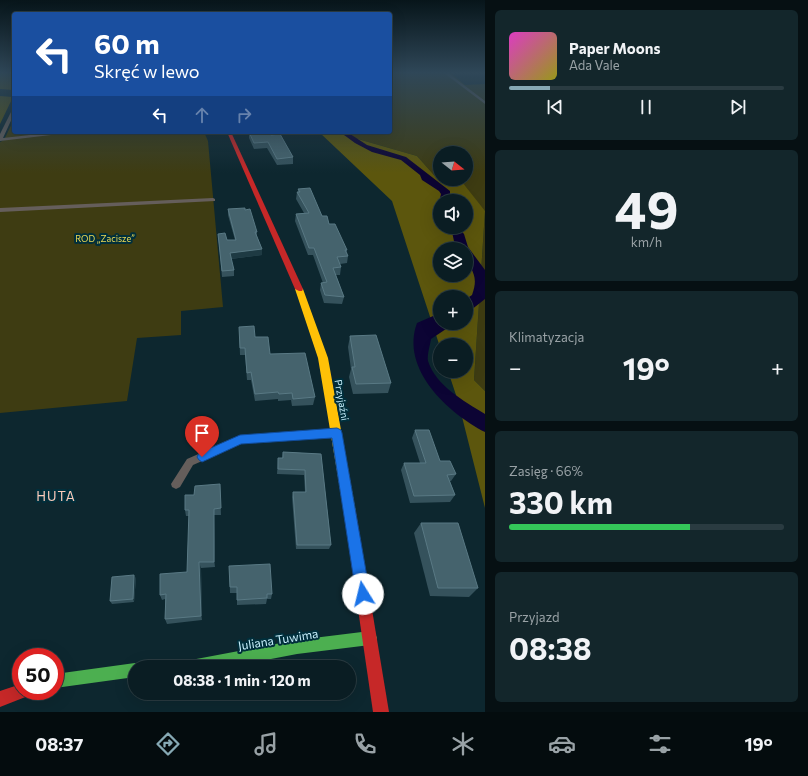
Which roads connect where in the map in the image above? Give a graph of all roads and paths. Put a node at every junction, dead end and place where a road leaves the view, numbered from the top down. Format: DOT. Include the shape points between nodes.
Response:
graph roads {
  1 [pos="12,114"];
  2 [pos="51,134"];
  3 [pos="230,134"];
  4 [pos="0,140"];
  5 [pos="213,200"];
  6 [pos="0,210"];
  7 [pos="337,433"];
  8 [pos="176,484"];
  9 [pos="370,638"];
  10 [pos="227,660"];
  11 [pos="128,671"];
  12 [pos="64,680"];
  13 [pos="12,695"];
  14 [pos="0,699"];
  15 [pos="381,712"];
  1 -- 4 [label="lane"];
  2 -- 4 [label="lane"];
  3 -- 7 [label="main road, Przyjaźni" via="311,320 323,358"];
  5 -- 6 [label="lane"];
  7 -- 8 [label="lane" via="240,440 190,462"];
  7 -- 9 [label="main road, Przyjaźni"];
  9 -- 10 [label="main road, Juliana Tuwima" via="297,647"];
  9 -- 15 [label="main road, Przyjaźni"];
  11 -- 12 [label="main road"];
  13 -- 14 [label="main road"];
}
